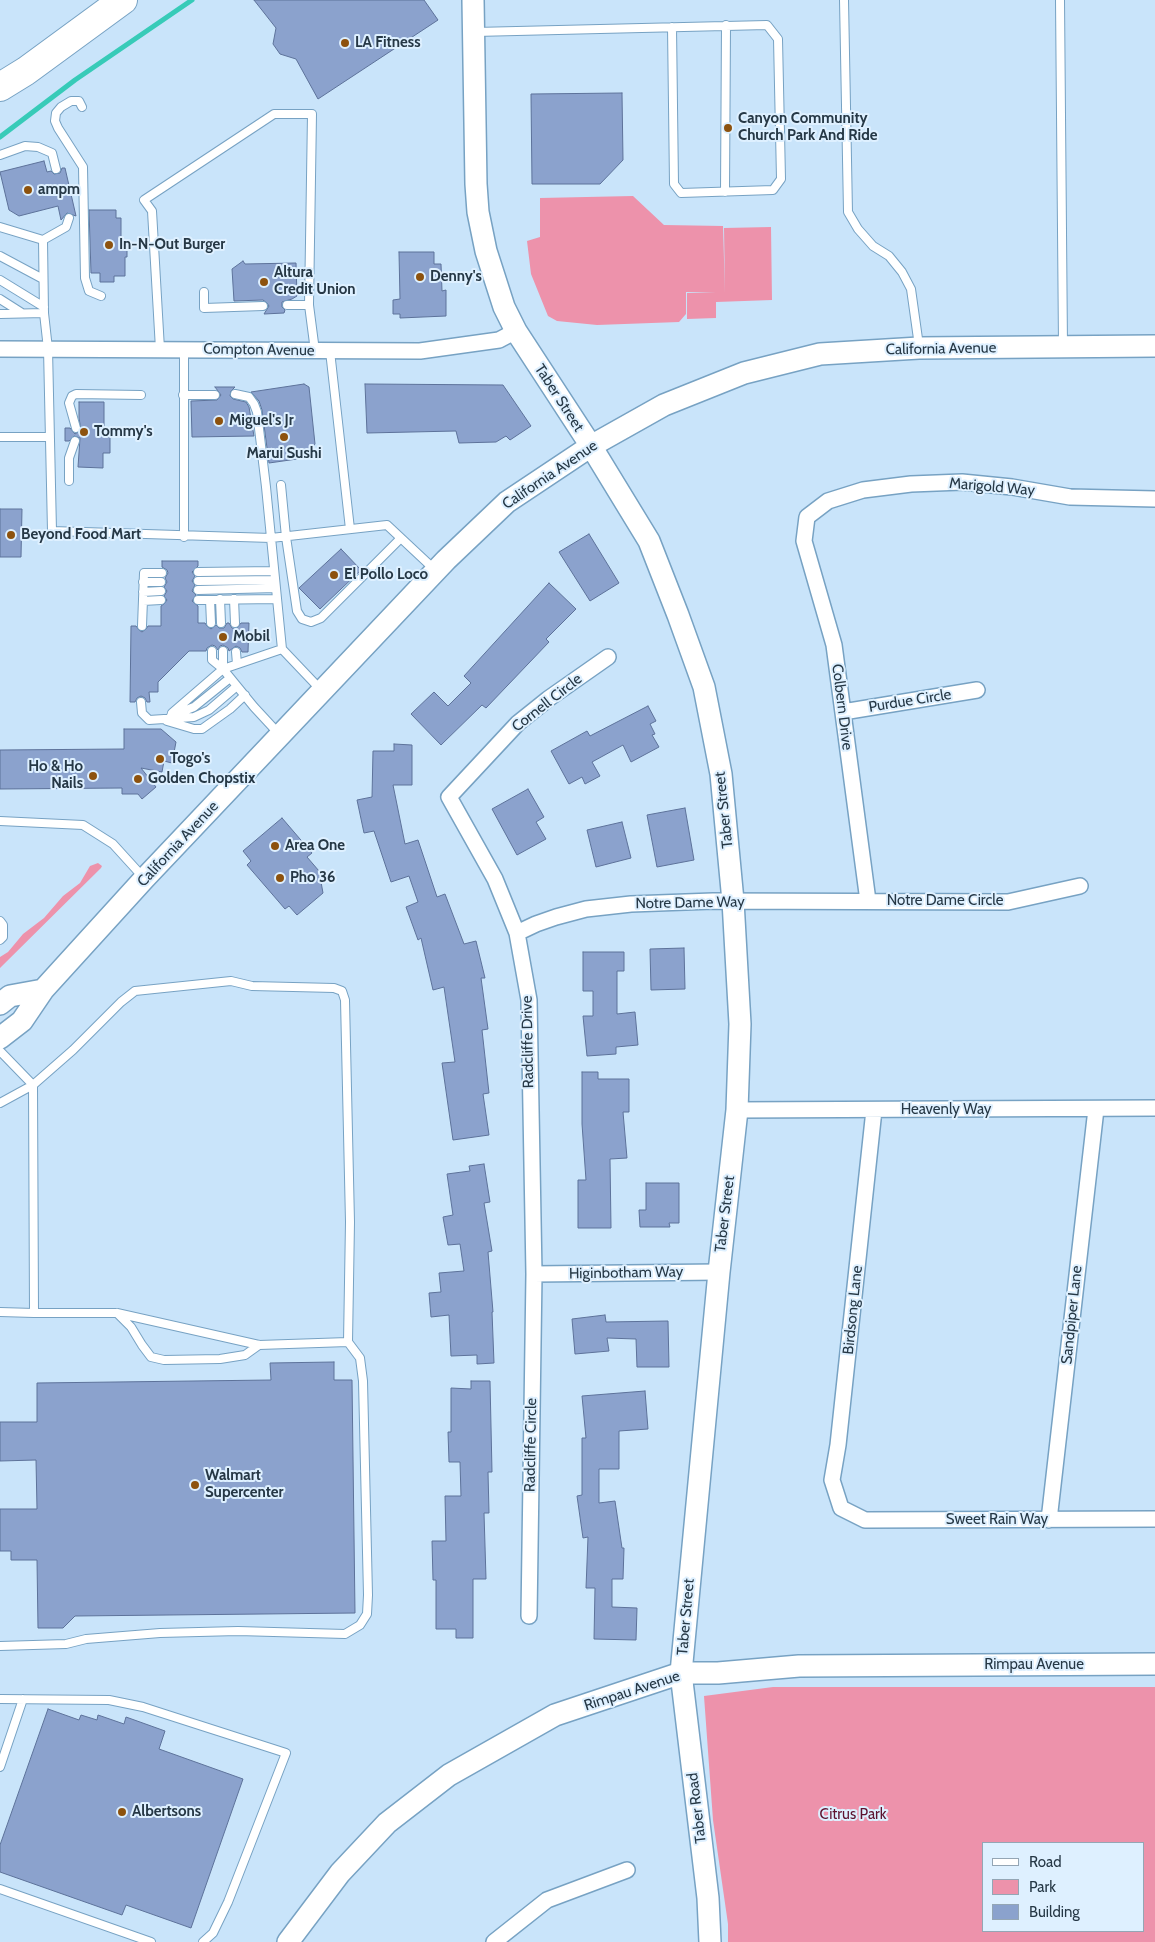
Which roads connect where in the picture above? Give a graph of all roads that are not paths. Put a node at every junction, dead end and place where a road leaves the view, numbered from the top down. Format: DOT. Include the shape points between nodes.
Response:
graph roads {
  1 [pos="123,0"];
  2 [pos="473,0"];
  3 [pos="844,0"];
  4 [pos="1060,0"];
  5 [pos="726,25"];
  6 [pos="672,28"];
  7 [pos="473,32"];
  8 [pos="0,88"];
  9 [pos="82,107"];
  10 [pos="0,155"];
  11 [pos="56,170"];
  12 [pos="726,192"];
  13 [pos="68,218"];
  14 [pos="0,227"];
  15 [pos="43,240"];
  16 [pos="0,256"];
  17 [pos="0,280"];
  18 [pos="44,280"];
  19 [pos="204,292"];
  20 [pos="101,296"];
  21 [pos="0,299"];
  22 [pos="309,305"];
  23 [pos="263,306"];
  24 [pos="287,306"];
  25 [pos="44,310"];
  26 [pos="0,314"];
  27 [pos="22,314"];
  28 [pos="516,331"];
  29 [pos="1155,346"];
  30 [pos="1063,347"];
  31 [pos="919,348"];
  32 [pos="0,349"];
  33 [pos="48,349"];
  34 [pos="160,349"];
  35 [pos="184,349"];
  36 [pos="323,351"];
  37 [pos="235,394"];
  38 [pos="141,395"];
  39 [pos="183,395"];
  40 [pos="215,395"];
  41 [pos="76,428"];
  42 [pos="0,437"];
  43 [pos="50,437"];
  44 [pos="75,441"];
  45 [pos="591,446"];
  46 [pos="69,481"];
  47 [pos="281,485"];
  48 [pos="1155,499"];
  49 [pos="807,517"];
  50 [pos="350,530"];
  51 [pos="184,537"];
  52 [pos="286,537"];
  53 [pos="270,538"];
  54 [pos="400,539"];
  55 [pos="435,571"];
  56 [pos="198,572"];
  57 [pos="162,573"];
  58 [pos="207,577"];
  59 [pos="275,580"];
  60 [pos="198,581"];
  61 [pos="143,582"];
  62 [pos="161,582"];
  63 [pos="198,590"];
  64 [pos="161,591"];
  65 [pos="143,592"];
  66 [pos="220,599"];
  67 [pos="234,599"];
  68 [pos="277,599"];
  69 [pos="161,600"];
  70 [pos="198,600"];
  71 [pos="209,600"];
  72 [pos="143,601"];
  73 [pos="211,623"];
  74 [pos="221,623"];
  75 [pos="235,623"];
  76 [pos="142,626"];
  77 [pos="282,649"];
  78 [pos="212,651"];
  79 [pos="223,651"];
  80 [pos="236,652"];
  81 [pos="608,657"];
  82 [pos="237,664"];
  83 [pos="223,669"];
  84 [pos="230,678"];
  85 [pos="237,686"];
  86 [pos="978,690"];
  87 [pos="322,691"];
  88 [pos="245,695"];
  89 [pos="140,702"];
  90 [pos="843,712"];
  91 [pos="162,720"];
  92 [pos="281,736"];
  93 [pos="449,797"];
  94 [pos="0,821"];
  95 [pos="144,879"];
  96 [pos="1080,886"];
  97 [pos="733,901"];
  98 [pos="868,901"];
  99 [pos="0,921"];
  100 [pos="517,934"];
  101 [pos="0,940"];
  102 [pos="43,990"];
  103 [pos="0,1004"];
  104 [pos="0,1038"];
  105 [pos="0,1051"];
  106 [pos="33,1085"];
  107 [pos="0,1103"];
  108 [pos="1155,1108"];
  109 [pos="737,1110"];
  110 [pos="874,1110"];
  111 [pos="1096,1110"];
  112 [pos="719,1272"];
  113 [pos="534,1274"];
  114 [pos="0,1312"];
  115 [pos="34,1312"];
  116 [pos="117,1313"];
  117 [pos="348,1342"];
  118 [pos="259,1345"];
  119 [pos="841,1508"];
  120 [pos="1155,1519"];
  121 [pos="1049,1520"];
  122 [pos="529,1616"];
  123 [pos="0,1646"];
  124 [pos="1155,1664"];
  125 [pos="681,1673"];
  126 [pos="0,1698"];
  127 [pos="23,1699"];
  128 [pos="0,1767"];
  129 [pos="627,1870"];
  130 [pos="0,1889"];
  131 [pos="132,1939"];
  132 [pos="151,1942"];
  133 [pos="203,1942"];
  134 [pos="288,1942"];
  135 [pos="494,1942"];
  136 [pos="710,1942"];
  1 -- 8 [label="highway"];
  2 -- 7 [label="main road, Taber Street"];
  3 -- 31 [label="lane" via="848,212 873,246 889,256 911,289"];
  4 -- 30 [label="lane"];
  5 -- 6 [label="lane"];
  5 -- 12 [label="lane"];
  5 -- 12 [label="lane" via="766,25 778,39 781,180 774,190"];
  6 -- 7 [label="lane"];
  6 -- 12 [label="lane" via="674,184 681,193"];
  7 -- 28 [label="main road, Taber Street" via="478,212 486,251 504,307"];
  9 -- 20 [label="lane" via="79,101 71,101 61,107 55,120 84,167 85,278 89,291"];
  10 -- 11 [label="lane" via="25,146 38,147 52,153"];
  13 -- 15 [label="lane" via="66,227"];
  14 -- 15 [label="lane"];
  15 -- 18 [label="lane"];
  16 -- 18 [label="lane"];
  17 -- 25 [label="lane"];
  18 -- 25 [label="lane"];
  19 -- 23 [label="lane" via="204,308"];
  21 -- 27 [label="lane"];
  22 -- 24 [label="lane"];
  22 -- 34 [label="lane" via="312,114 274,114 144,200 152,211"];
  22 -- 36 [label="lane"];
  25 -- 27 [label="lane"];
  25 -- 33 [label="lane"];
  26 -- 27 [label="lane"];
  28 -- 36 [label="street, Compton Avenue" via="499,340 420,351"];
  28 -- 45 [label="main road, Taber Street"];
  29 -- 30 [label="main road, California Avenue"];
  30 -- 31 [label="main road, California Avenue"];
  31 -- 45 [label="main road, California Avenue" via="820,354 744,373 664,405"];
  32 -- 33 [label="street, Compton Avenue"];
  33 -- 34 [label="street, Compton Avenue"];
  33 -- 43 [label="lane"];
  34 -- 35 [label="street, Compton Avenue"];
  35 -- 36 [label="street, Compton Avenue"];
  35 -- 39 [label="lane"];
  36 -- 50 [label="lane"];
  37 -- 53 [label="lane" via="248,397 257,412"];
  38 -- 41 [label="lane" via="72,396 69,403"];
  39 -- 40 [label="lane"];
  39 -- 51 [label="lane"];
  42 -- 43 [label="lane"];
  43 -- 51 [label="lane" via="52,532"];
  44 -- 46 [label="lane" via="68,458"];
  45 -- 55 [label="main road, California Avenue" via="507,502"];
  45 -- 97 [label="main road, Taber Street" via="649,541 704,687 720,774"];
  47 -- 52 [label="lane"];
  48 -- 49 [label="street, Marigold Way" via="1070,497 962,482 911,484 863,490 828,501"];
  49 -- 90 [label="street, Colbern Drive" via="804,541 834,645"];
  50 -- 52 [label="lane"];
  50 -- 54 [label="lane" via="387,525"];
  51 -- 53 [label="lane"];
  52 -- 53 [label="lane"];
  52 -- 54 [label="lane" via="297,611 302,619 311,622 321,618"];
  53 -- 59 [label="lane"];
  54 -- 55 [label="lane"];
  55 -- 87 [label="main road, California Avenue"];
  56 -- 58 [label="lane"];
  57 -- 61 [label="lane" via="144,573"];
  58 -- 59 [label="lane"];
  58 -- 60 [label="lane"];
  59 -- 63 [label="lane"];
  59 -- 68 [label="lane"];
  61 -- 62 [label="lane"];
  61 -- 65 [label="lane"];
  64 -- 65 [label="lane"];
  65 -- 72 [label="lane"];
  66 -- 67 [label="lane"];
  66 -- 71 [label="lane"];
  66 -- 74 [label="lane"];
  67 -- 68 [label="lane"];
  67 -- 75 [label="lane"];
  68 -- 77 [label="lane"];
  69 -- 72 [label="lane"];
  70 -- 71 [label="lane"];
  71 -- 73 [label="lane"];
  72 -- 76 [label="lane"];
  77 -- 82 [label="lane"];
  77 -- 87 [label="lane"];
  78 -- 83 [label="lane" via="212,660"];
  79 -- 83 [label="lane"];
  80 -- 82 [label="lane"];
  81 -- 93 [label="street, Cornell Circle" via="518,723"];
  82 -- 83 [label="lane"];
  83 -- 84 [label="lane"];
  83 -- 91 [label="lane"];
  84 -- 85 [label="lane"];
  84 -- 91 [label="lane" via="194,707"];
  85 -- 88 [label="lane"];
  85 -- 91 [label="lane" via="201,714"];
  86 -- 90 [label="street, Purdue Circle"];
  87 -- 92 [label="main road, California Avenue"];
  88 -- 91 [label="lane" via="202,729"];
  88 -- 92 [label="lane"];
  89 -- 91 [label="lane" via="142,713 148,720"];
  90 -- 98 [label="street, Colbern Drive"];
  92 -- 95 [label="main road, California Avenue"];
  93 -- 100 [label="street, Radcliffe Drive" via="495,879"];
  94 -- 95 [label="lane" via="83,825 113,844"];
  95 -- 102 [label="main road, California Avenue"];
  96 -- 98 [label="street, Notre Dame Circle" via="1008,902"];
  97 -- 98 [label="street, Notre Dame Way"];
  97 -- 100 [label="street, Notre Dame Way" via="631,904 586,910 536,924"];
  97 -- 109 [label="main road, Taber Street" via="740,1024"];
  99 -- 101 [label="lane" via="3,936"];
  100 -- 113 [label="street, Radcliffe Drive" via="529,1000"];
  102 -- 103 [label="main road" via="10,996"];
  102 -- 104 [label="main road, California Avenue" via="22,1021"];
  105 -- 106 [label="lane"];
  106 -- 107 [label="lane"];
  106 -- 115 [label="lane"];
  106 -- 117 [label="lane" via="135,991 231,981 252,986 334,988 342,991 345,1000 350,1222"];
  108 -- 111 [label="street, Heavenly Way"];
  109 -- 110 [label="street, Heavenly Way"];
  109 -- 112 [label="main road, Taber Street"];
  110 -- 111 [label="street, Heavenly Way"];
  110 -- 119 [label="street, Birdsong Lane" via="832,1480"];
  111 -- 121 [label="street, Sandpiper Lane"];
  112 -- 113 [label="street, Higinbotham Way"];
  112 -- 125 [label="main road, Taber Street"];
  113 -- 122 [label="street, Radcliffe Circle"];
  114 -- 115 [label="lane"];
  115 -- 116 [label="lane"];
  116 -- 118 [label="lane"];
  116 -- 118 [label="lane" via="131,1327 151,1357 164,1360 220,1359 245,1355"];
  117 -- 118 [label="lane"];
  117 -- 123 [label="lane" via="360,1358 363,1381 368,1595 367,1614 360,1625 345,1634 160,1633 86,1639 66,1644"];
  119 -- 121 [label="street, Sweet Rain Way" via="865,1520"];
  120 -- 121 [label="street, Sweet Rain Way"];
  124 -- 125 [label="main road, Rimpau Avenue" via="799,1666"];
  125 -- 134 [label="main road, Rimpau Avenue" via="555,1716 449,1776 387,1823 340,1873"];
  125 -- 136 [label="main road, Taber Road" via="708,1898"];
  126 -- 127 [label="lane"];
  127 -- 128 [label="lane"];
  127 -- 133 [label="lane" via="108,1700 143,1707 286,1753 228,1902 213,1933"];
  129 -- 135 [label="street" via="548,1900"];
  130 -- 131 [label="lane"];
  131 -- 132 [label="lane"];
}
